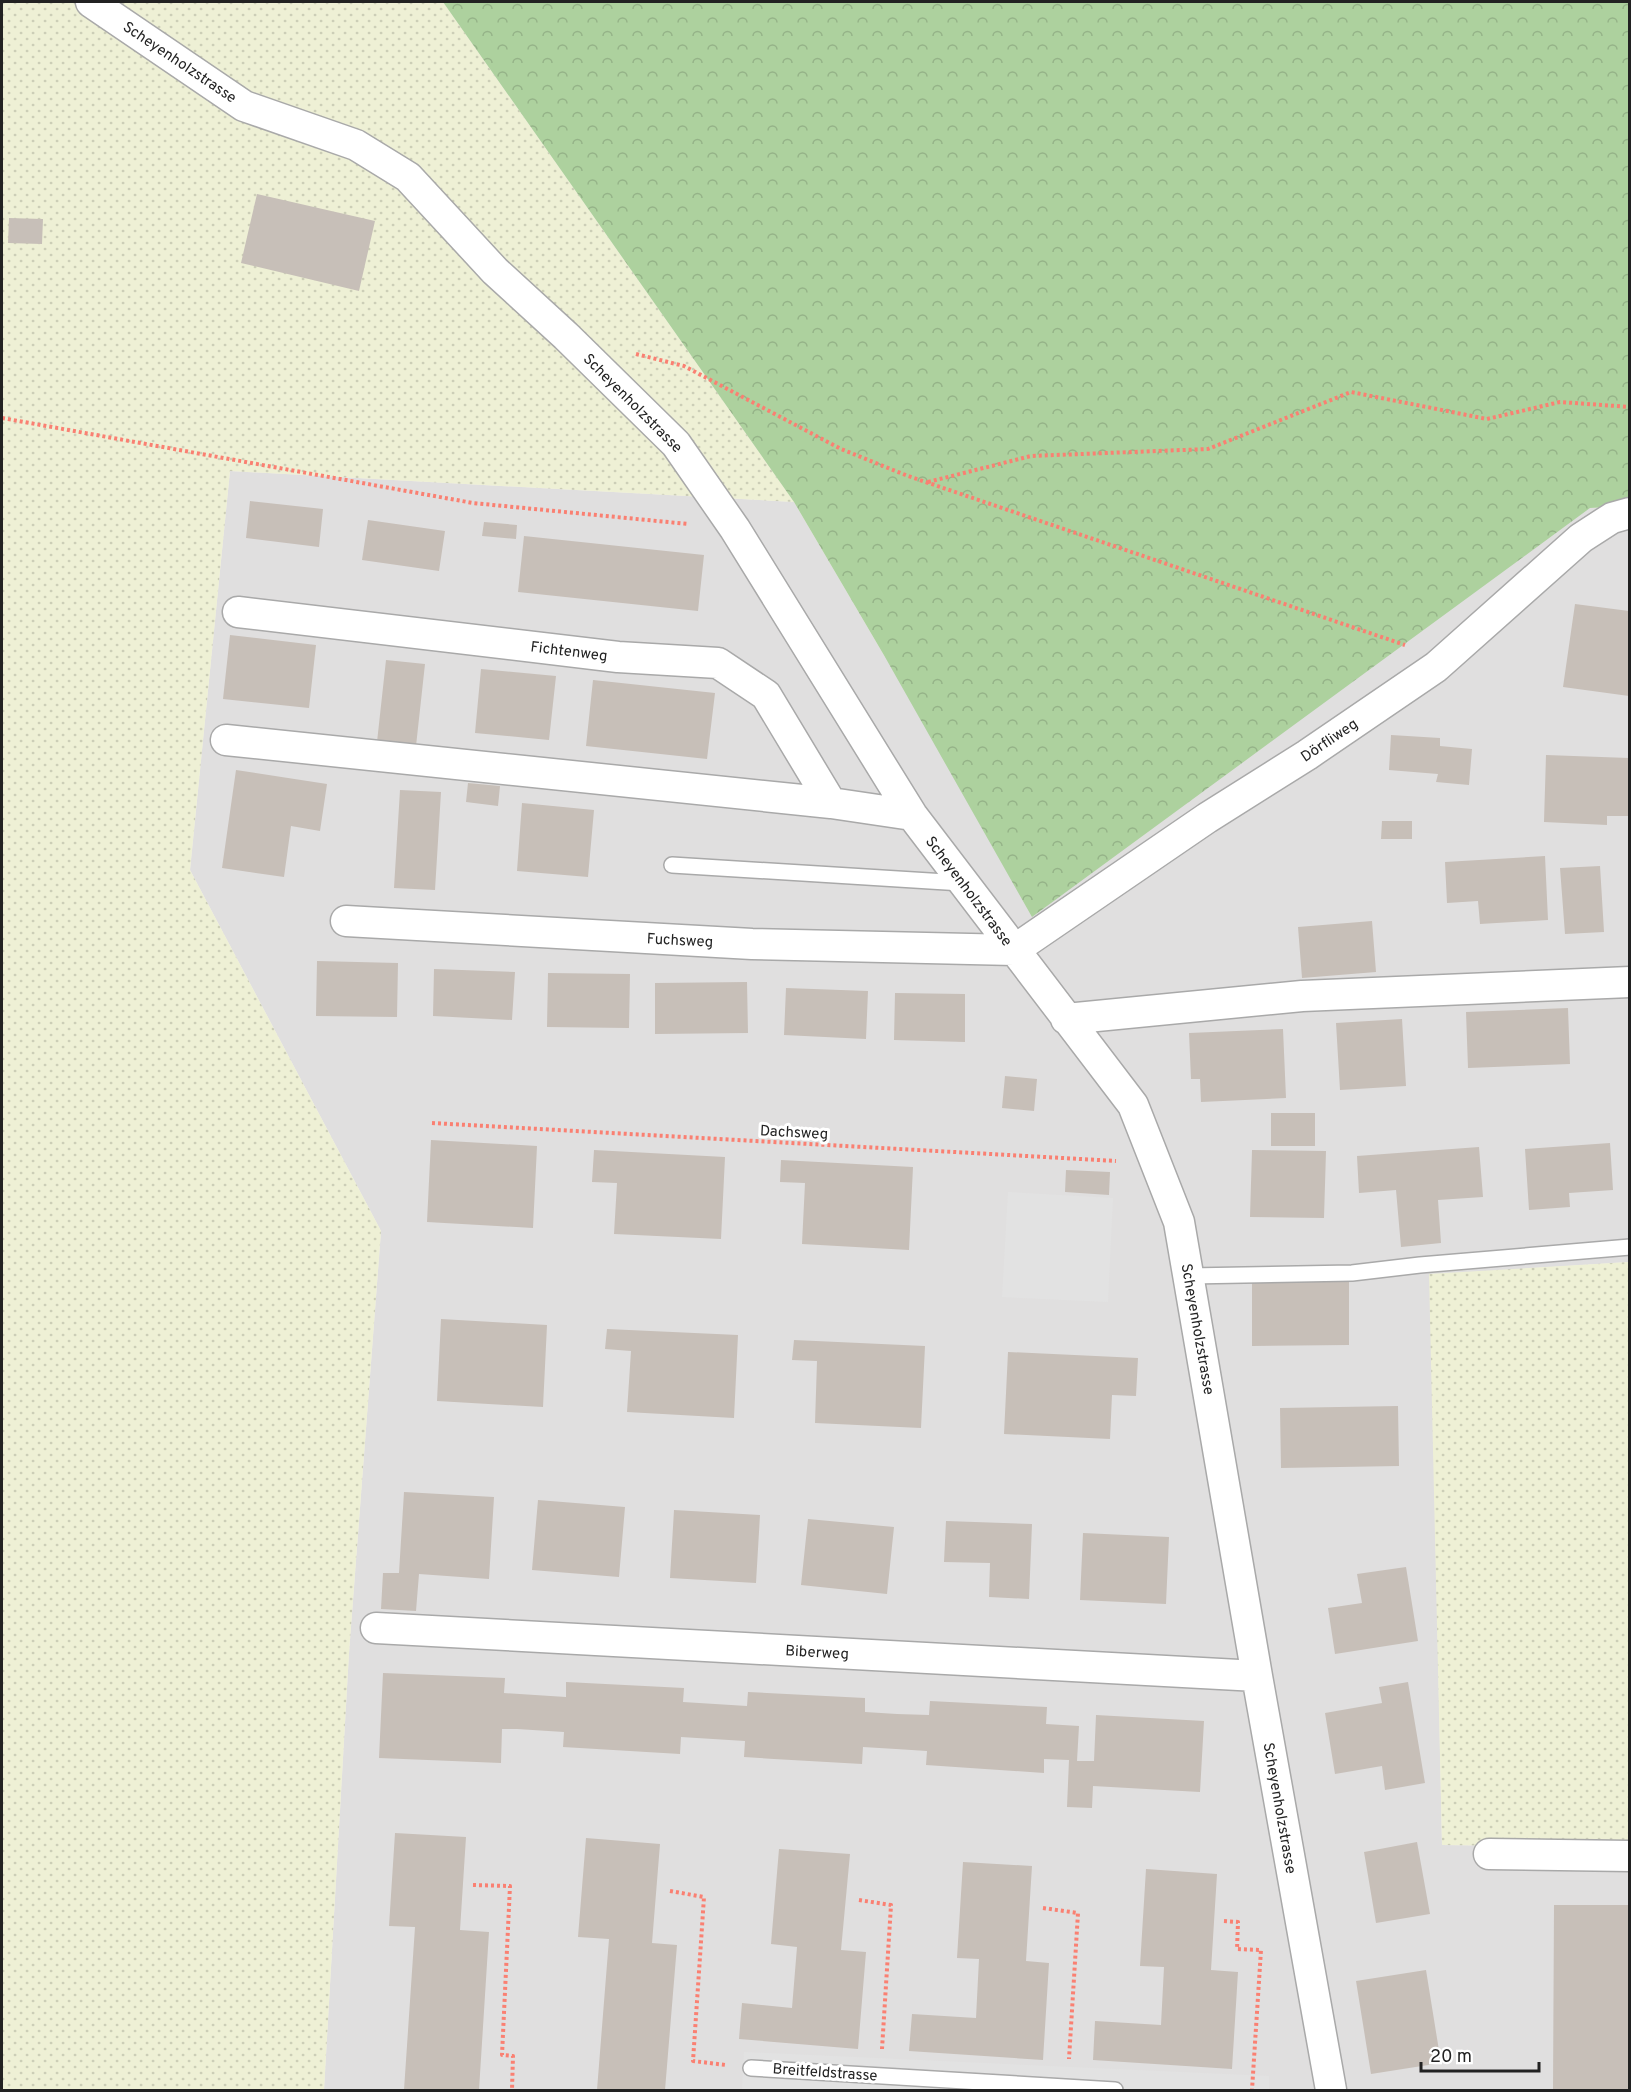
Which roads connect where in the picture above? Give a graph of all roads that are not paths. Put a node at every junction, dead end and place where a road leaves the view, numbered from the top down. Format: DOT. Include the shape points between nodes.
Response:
graph roads {
  1 [pos="91,2"];
  2 [pos="1629,513"];
  3 [pos="238,612"];
  4 [pos="226,740"];
  5 [pos="831,803"];
  6 [pos="912,815"];
  7 [pos="672,865"];
  8 [pos="964,883"];
  9 [pos="346,921"];
  10 [pos="1014,950"];
  11 [pos="1629,982"];
  12 [pos="1066,1019"];
  13 [pos="1629,1247"];
  14 [pos="1190,1276"];
  15 [pos="376,1628"];
  16 [pos="1257,1676"];
  17 [pos="1489,1854"];
  18 [pos="1629,1856"];
  19 [pos="751,2068"];
  20 [pos="1115,2091"];
  21 [pos="1331,2091"];
  1 -- 6 [label="street, Scheyenholzstrasse" via="244,106 356,145 408,177 495,271 676,444 735,529"];
  2 -- 10 [label="street, Dörfliweg" via="1612,518 1581,538 1436,667"];
  3 -- 5 [label="street, Fichtenweg" via="618,657 718,663 766,695"];
  4 -- 5 [label="street"];
  5 -- 6 [label="street"];
  6 -- 8 [label="street, Scheyenholzstrasse"];
  7 -- 8 [label="lane"];
  8 -- 10 [label="street, Scheyenholzstrasse"];
  9 -- 10 [label="street, Fuchsweg" via="752,944"];
  10 -- 12 [label="street, Scheyenholzstrasse"];
  11 -- 12 [label="street" via="1302,996"];
  12 -- 14 [label="street, Scheyenholzstrasse" via="1133,1105 1179,1222"];
  13 -- 14 [label="lane" via="1352,1273"];
  14 -- 16 [label="street, Scheyenholzstrasse"];
  15 -- 16 [label="street, Biberweg"];
  16 -- 21 [label="street, Scheyenholzstrasse"];
  17 -- 18 [label="street"];
  19 -- 20 [label="lane, Breitfeldstrasse"];
}
